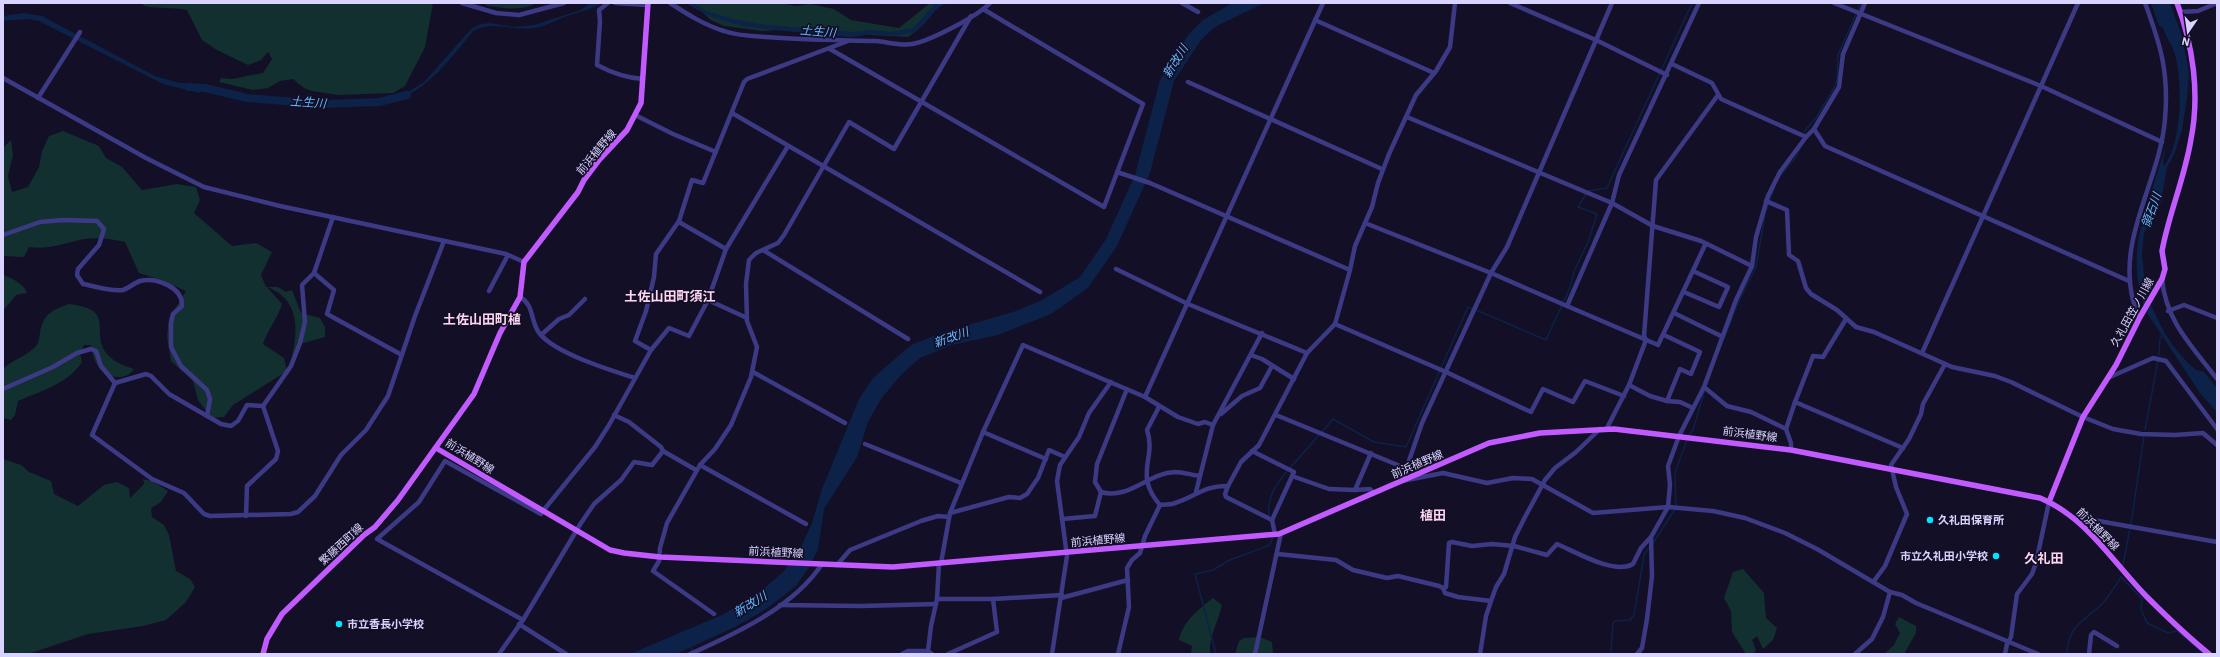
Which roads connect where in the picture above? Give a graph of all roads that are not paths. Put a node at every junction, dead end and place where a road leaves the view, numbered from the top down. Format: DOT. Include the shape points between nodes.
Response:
graph roads {
  1 [pos="462,3"];
  2 [pos="564,3"];
  3 [pos="608,3"];
  4 [pos="615,3"];
  5 [pos="670,3"];
  6 [pos="990,3"];
  7 [pos="1182,3"];
  8 [pos="1323,3"];
  9 [pos="1456,3"];
  10 [pos="1510,3"];
  11 [pos="1612,3"];
  12 [pos="1699,3"];
  13 [pos="1834,3"];
  14 [pos="1865,3"];
  15 [pos="2078,3"];
  16 [pos="2145,3"];
  17 [pos="2177,3"];
  18 [pos="2217,3"];
  19 [pos="648,4"];
  20 [pos="983,10"];
  21 [pos="1198,12"];
  22 [pos="2180,12"];
  23 [pos="1860,14"];
  24 [pos="971,16"];
  25 [pos="1315,20"];
  26 [pos="80,32"];
  27 [pos="1596,40"];
  28 [pos="848,41"];
  29 [pos="830,49"];
  30 [pos="1672,64"];
  31 [pos="1434,73"];
  32 [pos="1667,75"];
  33 [pos="3,78"];
  34 [pos="643,79"];
  35 [pos="1188,82"];
  36 [pos="2041,86"];
  37 [pos="1718,94"];
  38 [pos="38,98"];
  39 [pos="921,102"];
  40 [pos="732,113"];
  41 [pos="635,115"];
  42 [pos="1407,117"];
  43 [pos="1271,119"];
  44 [pos="1814,129"];
  45 [pos="1806,137"];
  46 [pos="2162,142"];
  47 [pos="788,146"];
  48 [pos="716,152"];
  49 [pos="824,167"];
  50 [pos="1382,169"];
  51 [pos="1539,171"];
  52 [pos="1117,172"];
  53 [pos="1766,201"];
  54 [pos="1612,203"];
  55 [pos="1228,216"];
  56 [pos="333,217"];
  57 [pos="1983,217"];
  58 [pos="678,222"];
  59 [pos="1365,223"];
  60 [pos="1653,226"];
  61 [pos="3,234"];
  62 [pos="444,241"];
  63 [pos="1705,245"];
  64 [pos="726,249"];
  65 [pos="763,250"];
  66 [pos="508,255"];
  67 [pos="524,262"];
  68 [pos="1752,266"];
  69 [pos="1116,269"];
  70 [pos="1350,270"];
  71 [pos="1693,271"];
  72 [pos="314,272"];
  73 [pos="1491,273"];
  74 [pos="2129,280"];
  75 [pos="2161,282"];
  76 [pos="489,291"];
  77 [pos="1040,292"];
  78 [pos="1684,292"];
  79 [pos="520,297"];
  80 [pos="585,299"];
  81 [pos="708,300"];
  82 [pos="1188,304"];
  83 [pos="1567,306"];
  84 [pos="2168,311"];
  85 [pos="1674,313"];
  86 [pos="2141,315"];
  87 [pos="747,318"];
  88 [pos="2217,318"];
  89 [pos="1846,320"];
  90 [pos="1335,324"];
  91 [pos="1262,333"];
  92 [pos="541,335"];
  93 [pos="1664,335"];
  94 [pos="1722,336"];
  95 [pos="908,339"];
  96 [pos="1646,340"];
  97 [pos="651,350"];
  98 [pos="1307,353"];
  99 [pos="1922,353"];
  100 [pos="402,355"];
  101 [pos="1250,355"];
  102 [pos="1945,364"];
  103 [pos="1272,366"];
  104 [pos="753,372"];
  105 [pos="1446,372"];
  106 [pos="635,378"];
  107 [pos="1294,379"];
  108 [pos="2108,379"];
  109 [pos="2217,379"];
  110 [pos="1111,382"];
  111 [pos="115,383"];
  112 [pos="1629,385"];
  113 [pos="1704,387"];
  114 [pos="3,389"];
  115 [pos="1127,390"];
  116 [pos="1624,396"];
  117 [pos="1145,397"];
  118 [pos="1667,401"];
  119 [pos="1795,402"];
  120 [pos="263,406"];
  121 [pos="1159,407"];
  122 [pos="1692,408"];
  123 [pos="1220,414"];
  124 [pos="1276,414"];
  125 [pos="614,415"];
  126 [pos="207,416"];
  127 [pos="2084,417"];
  128 [pos="845,423"];
  129 [pos="1213,425"];
  130 [pos="1604,428"];
  131 [pos="1786,429"];
  132 [pos="2217,429"];
  133 [pos="983,432"];
  134 [pos="1679,436"];
  135 [pos="865,444"];
  136 [pos="2217,445"];
  137 [pos="436,448"];
  138 [pos="1903,448"];
  139 [pos="1791,450"];
  140 [pos="663,451"];
  141 [pos="1252,451"];
  142 [pos="1371,453"];
  143 [pos="1065,458"];
  144 [pos="1046,459"];
  145 [pos="700,465"];
  146 [pos="1405,468"];
  147 [pos="1892,468"];
  148 [pos="696,470"];
  149 [pos="1200,476"];
  150 [pos="1292,476"];
  151 [pos="1402,481"];
  152 [pos="1147,482"];
  153 [pos="961,483"];
  154 [pos="1543,484"];
  155 [pos="1228,486"];
  156 [pos="1355,490"];
  157 [pos="1101,492"];
  158 [pos="1196,492"];
  159 [pos="1374,493"];
  160 [pos="2049,502"];
  161 [pos="1160,505"];
  162 [pos="1668,507"];
  163 [pos="543,512"];
  164 [pos="949,515"];
  165 [pos="246,516"];
  166 [pos="1062,519"];
  167 [pos="1272,520"];
  168 [pos="2080,522"];
  169 [pos="806,524"];
  170 [pos="576,531"];
  171 [pos="1278,534"];
  172 [pos="1651,537"];
  173 [pos="2217,542"];
  174 [pos="1142,546"];
  175 [pos="1514,546"];
  176 [pos="1067,553"];
  177 [pos="1278,554"];
  178 [pos="660,557"];
  179 [pos="940,563"];
  180 [pos="819,564"];
  181 [pos="837,565"];
  182 [pos="1128,580"];
  183 [pos="1874,581"];
  184 [pos="1443,588"];
  185 [pos="1890,592"];
  186 [pos="1062,596"];
  187 [pos="993,599"];
  188 [pos="937,601"];
  189 [pos="1491,601"];
  190 [pos="780,605"];
  191 [pos="714,614"];
  192 [pos="523,620"];
  193 [pos="519,624"];
  194 [pos="2009,640"];
  195 [pos="2117,646"];
  196 [pos="930,652"];
  197 [pos="263,654"];
  198 [pos="499,654"];
  199 [pos="566,654"];
  200 [pos="690,654"];
  201 [pos="902,654"];
  202 [pos="948,654"];
  203 [pos="1052,654"];
  204 [pos="1118,654"];
  205 [pos="1255,654"];
  206 [pos="1480,654"];
  207 [pos="1637,654"];
  208 [pos="1855,654"];
  209 [pos="2005,654"];
  210 [pos="2038,654"];
  211 [pos="2089,654"];
  212 [pos="2209,654"];
  1 -- 2 [label="street" via="496,13 519,15"];
  3 -- 34 [label="street" via="599,10 597,65 629,78"];
  4 -- 19 [label="street"];
  5 -- 28 [label="street" via="699,21 738,35"];
  6 -- 20 [label="street"];
  7 -- 21 [label="street"];
  8 -- 25 [label="street"];
  9 -- 31 [label="street" via="1450,47"];
  10 -- 27 [label="street"];
  11 -- 27 [label="street"];
  12 -- 30 [label="street"];
  13 -- 23 [label="street"];
  14 -- 23 [label="street"];
  15 -- 36 [label="street"];
  16 -- 46 [label="street" via="2161,47 2166,75"];
  17 -- 22 [label="main road, 久礼田笠ノ川線"];
  18 -- 22 [label="street" via="2198,11"];
  19 -- 34 [label="main road, 前浜植野線"];
  20 -- 24 [label="street"];
  20 -- 52 [label="street" via="1143,104"];
  22 -- 75 [label="main road, 久礼田笠ノ川線" via="2193,71 2194,118 2188,153 2165,236 2162,251 2165,269"];
  23 -- 36 [label="street"];
  23 -- 44 [label="street" via="1843,54 1839,87"];
  24 -- 28 [label="street" via="920,42 902,44"];
  24 -- 39 [label="street"];
  25 -- 31 [label="street"];
  25 -- 43 [label="street"];
  26 -- 38 [label="street"];
  27 -- 32 [label="street"];
  27 -- 51 [label="street"];
  28 -- 29 [label="street"];
  29 -- 39 [label="street"];
  29 -- 40 [label="street" via="747,78"];
  30 -- 32 [label="street"];
  30 -- 37 [label="street" via="1712,83"];
  31 -- 42 [label="street" via="1416,95"];
  32 -- 54 [label="street" via="1619,175"];
  33 -- 38 [label="street"];
  34 -- 41 [label="main road, 前浜植野線" via="641,103"];
  35 -- 43 [label="street"];
  36 -- 46 [label="street"];
  36 -- 57 [label="street"];
  37 -- 45 [label="street" via="1721,99"];
  37 -- 60 [label="street" via="1656,180"];
  38 -- 56 [label="street" via="204,187"];
  39 -- 49 [label="street" via="894,149 849,122"];
  39 -- 52 [label="street" via="1104,207"];
  40 -- 47 [label="street"];
  40 -- 48 [label="street"];
  41 -- 48 [label="street"];
  41 -- 67 [label="main road, 前浜植野線" via="627,130 584,180 578,192"];
  42 -- 50 [label="street"];
  42 -- 51 [label="street"];
  43 -- 50 [label="street"];
  43 -- 55 [label="street"];
  44 -- 45 [label="street"];
  44 -- 57 [label="street" via="1824,146"];
  45 -- 53 [label="street" via="1780,172"];
  46 -- 74 [label="street" via="2132,239"];
  47 -- 49 [label="street"];
  47 -- 64 [label="street"];
  48 -- 58 [label="street" via="703,183 692,180"];
  49 -- 65 [label="street" via="784,235 778,243"];
  49 -- 77 [label="street"];
  50 -- 59 [label="street"];
  51 -- 54 [label="street"];
  51 -- 73 [label="street" via="1507,247"];
  52 -- 55 [label="street"];
  53 -- 68 [label="street"];
  53 -- 89 [label="street" via="1787,210 1789,255 1798,261 1806,288 1837,310"];
  54 -- 60 [label="street"];
  54 -- 83 [label="street"];
  55 -- 70 [label="street"];
  55 -- 82 [label="street"];
  56 -- 62 [label="street"];
  56 -- 72 [label="street"];
  57 -- 74 [label="street"];
  57 -- 99 [label="street"];
  58 -- 64 [label="street"];
  58 -- 97 [label="street" via="656,254 654,277 646,311 635,341"];
  59 -- 70 [label="street" via="1355,246"];
  59 -- 73 [label="street"];
  60 -- 63 [label="street" via="1701,241"];
  60 -- 96 [label="street" via="1644,336"];
  61 -- 126 [label="street" via="40,222 97,221 104,229 102,240 78,269 77,275 83,284 123,290 139,281 150,280 176,290 181,296 182,306 173,314 170,347 181,366 207,390 210,399"];
  62 -- 66 [label="street"];
  62 -- 100 [label="street"];
  63 -- 68 [label="street"];
  63 -- 71 [label="street"];
  64 -- 81 [label="street"];
  65 -- 87 [label="street" via="751,257 746,272"];
  65 -- 95 [label="street"];
  66 -- 67 [label="street"];
  66 -- 76 [label="street"];
  67 -- 79 [label="main road, 前浜植野線"];
  68 -- 94 [label="street"];
  69 -- 82 [label="street"];
  70 -- 90 [label="street"];
  71 -- 78 [label="street"];
  71 -- 78 [label="street" via="1728,287 1719,307"];
  72 -- 100 [label="street" via="334,290 327,314"];
  72 -- 120 [label="street" via="301,289 305,322 300,343 291,366"];
  73 -- 83 [label="street"];
  73 -- 105 [label="street"];
  74 -- 86 [label="street" via="2137,314"];
  75 -- 84 [label="street"];
  75 -- 86 [label="main road, 久礼田笠ノ川線"];
  78 -- 85 [label="street"];
  79 -- 92 [label="street" via="529,305 535,327"];
  79 -- 137 [label="main road, 前浜植野線" via="500,333 478,387"];
  80 -- 92 [label="street" via="569,315 559,319"];
  81 -- 87 [label="street"];
  81 -- 97 [label="street" via="689,336 669,328"];
  82 -- 91 [label="street"];
  82 -- 117 [label="street"];
  83 -- 96 [label="street"];
  84 -- 88 [label="street" via="2184,305"];
  84 -- 109 [label="street" via="2174,323"];
  85 -- 93 [label="street"];
  85 -- 94 [label="street"];
  86 -- 108 [label="main road, 久礼田笠ノ川線"];
  87 -- 104 [label="street" via="757,347"];
  89 -- 99 [label="street" via="1856,327"];
  89 -- 119 [label="street" via="1823,357 1812,356"];
  90 -- 98 [label="street"];
  90 -- 105 [label="street"];
  91 -- 98 [label="street"];
  91 -- 101 [label="street"];
  92 -- 106 [label="street" via="574,356"];
  93 -- 96 [label="street" via="1658,345"];
  93 -- 118 [label="street" via="1700,352 1691,374 1680,369"];
  94 -- 113 [label="street"];
  96 -- 112 [label="street"];
  97 -- 106 [label="street"];
  98 -- 107 [label="street"];
  99 -- 102 [label="street"];
  100 -- 165 [label="street" via="378,416 341,455 323,485 305,506 291,514"];
  101 -- 103 [label="street"];
  101 -- 123 [label="street"];
  102 -- 127 [label="street" via="2005,380"];
  102 -- 138 [label="street"];
  103 -- 107 [label="street"];
  103 -- 123 [label="street" via="1260,388 1242,396"];
  104 -- 128 [label="street"];
  104 -- 145 [label="street" via="731,425 715,449"];
  105 -- 116 [label="street" via="1531,412 1544,389 1573,402 1585,381"];
  105 -- 146 [label="street" via="1422,423"];
  106 -- 125 [label="street"];
  107 -- 124 [label="street"];
  108 -- 127 [label="main road, 久礼田笠ノ川線"];
  108 -- 132 [label="street" via="2114,373 2153,358 2166,360"];
  110 -- 115 [label="street"];
  110 -- 133 [label="street" via="1023,345"];
  110 -- 143 [label="street" via="1089,413 1079,437"];
  111 -- 114 [label="street" via="101,366 96,351 90,349"];
  111 -- 126 [label="street" via="146,374 169,394"];
  111 -- 165 [label="street" via="92,434 152,479 184,493 204,514 218,517"];
  112 -- 116 [label="street"];
  112 -- 118 [label="street"];
  113 -- 122 [label="street"];
  113 -- 131 [label="street" via="1728,406 1751,412"];
  115 -- 117 [label="street"];
  115 -- 157 [label="street" via="1097,464 1095,482"];
  116 -- 130 [label="street"];
  117 -- 121 [label="street"];
  118 -- 122 [label="street" via="1680,402"];
  119 -- 131 [label="street"];
  119 -- 138 [label="street"];
  120 -- 126 [label="street" via="247,405 238,421 231,426"];
  120 -- 165 [label="street" via="278,451 276,460 247,486"];
  121 -- 129 [label="street" via="1198,424 1205,422"];
  121 -- 152 [label="street" via="1148,430 1150,438 1145,476"];
  122 -- 134 [label="street"];
  123 -- 129 [label="street"];
  124 -- 141 [label="street" via="1259,445"];
  124 -- 142 [label="street"];
  125 -- 140 [label="street" via="632,424"];
  125 -- 163 [label="street" via="595,447"];
  127 -- 136 [label="street" via="2129,433 2203,433"];
  127 -- 160 [label="main road, 久礼田笠ノ川線"];
  129 -- 149 [label="street"];
  130 -- 134 [label="main road, 前浜植野線"];
  130 -- 151 [label="main road, 前浜植野線" via="1540,433 1489,443"];
  130 -- 154 [label="street" via="1555,468"];
  131 -- 139 [label="street"];
  133 -- 144 [label="street"];
  133 -- 153 [label="street"];
  134 -- 139 [label="main road, 前浜植野線"];
  134 -- 162 [label="street" via="1668,466"];
  135 -- 153 [label="street"];
  137 -- 163 [label="main road, 前浜植野線"];
  137 -- 197 [label="main road, 繁藤西町線" via="375,527 282,614"];
  138 -- 147 [label="street" via="1891,465"];
  139 -- 147 [label="main road, 前浜植野線"];
  140 -- 148 [label="street"];
  140 -- 170 [label="street" via="652,465 634,462 621,480 594,504"];
  141 -- 150 [label="street" via="1294,472"];
  141 -- 155 [label="street" via="1247,459 1241,462"];
  142 -- 146 [label="street"];
  142 -- 156 [label="street"];
  143 -- 144 [label="street" via="1049,450"];
  143 -- 166 [label="street" via="1060,465 1057,481"];
  144 -- 164 [label="street" via="1038,478 1027,494 1020,498 1009,497"];
  145 -- 148 [label="street"];
  145 -- 169 [label="street"];
  146 -- 151 [label="street"];
  147 -- 160 [label="main road, 前浜植野線" via="2025,494"];
  147 -- 183 [label="street" via="1896,487 1907,514 1885,566"];
  148 -- 178 [label="street" via="667,523"];
  149 -- 152 [label="street" via="1174,472"];
  149 -- 158 [label="street"];
  150 -- 156 [label="street" via="1329,489"];
  150 -- 167 [label="street"];
  151 -- 154 [label="street" via="1443,473 1487,483 1524,477"];
  151 -- 159 [label="main road, 前浜植野線"];
  152 -- 157 [label="street" via="1134,489 1112,495"];
  152 -- 161 [label="street" via="1153,498"];
  153 -- 164 [label="street"];
  154 -- 162 [label="street" via="1592,513"];
  154 -- 175 [label="street" via="1515,537"];
  155 -- 158 [label="street" via="1220,485"];
  155 -- 167 [label="street" via="1226,497"];
  156 -- 159 [label="street" via="1370,489"];
  157 -- 166 [label="street" via="1095,516"];
  158 -- 161 [label="street" via="1175,503"];
  159 -- 171 [label="main road, 前浜植野線"];
  160 -- 168 [label="main road, 前浜植野線"];
  160 -- 194 [label="street" via="2036,564 2032,574 2016,594"];
  161 -- 174 [label="street"];
  162 -- 172 [label="street"];
  162 -- 183 [label="street" via="1713,511 1755,522 1785,533"];
  163 -- 170 [label="main road, 前浜植野線"];
  163 -- 192 [label="street" via="541,514 445,461 419,502 377,539"];
  164 -- 179 [label="street"];
  164 -- 181 [label="street" via="921,520 850,550"];
  166 -- 176 [label="street"];
  167 -- 171 [label="street"];
  168 -- 173 [label="street" via="2093,520"];
  168 -- 212 [label="main road, 前浜植野線" via="2146,596"];
  170 -- 178 [label="main road, 前浜植野線" via="610,550"];
  170 -- 192 [label="street"];
  171 -- 174 [label="main road, 前浜植野線"];
  171 -- 177 [label="street"];
  172 -- 175 [label="street" via="1641,548 1633,564 1620,568 1606,565 1557,544 1547,555"];
  172 -- 207 [label="street" via="1652,576 1647,619 1642,648"];
  174 -- 176 [label="main road, 前浜植野線"];
  174 -- 182 [label="street" via="1140,553 1127,568"];
  175 -- 184 [label="street" via="1449,543 1446,587"];
  175 -- 189 [label="street"];
  176 -- 179 [label="main road, 前浜植野線"];
  176 -- 186 [label="street"];
  177 -- 184 [label="street" via="1336,560 1353,570 1388,578 1398,576"];
  177 -- 205 [label="street"];
  178 -- 180 [label="main road, 前浜植野線"];
  178 -- 191 [label="street" via="653,571"];
  179 -- 181 [label="main road, 前浜植野線" via="893,567"];
  179 -- 188 [label="street"];
  180 -- 181 [label="main road, 前浜植野線"];
  180 -- 190 [label="street" via="815,574"];
  182 -- 186 [label="street"];
  182 -- 204 [label="street" via="1129,607"];
  183 -- 185 [label="street"];
  184 -- 189 [label="street" via="1445,593 1458,597"];
  185 -- 194 [label="street"];
  185 -- 208 [label="street" via="1883,617 1872,639"];
  186 -- 187 [label="street"];
  186 -- 203 [label="street"];
  187 -- 188 [label="street"];
  187 -- 202 [label="street" via="997,632"];
  188 -- 190 [label="street" via="861,606"];
  188 -- 196 [label="street" via="931,626"];
  189 -- 206 [label="street"];
  190 -- 200 [label="street" via="752,623"];
  192 -- 193 [label="street"];
  193 -- 198 [label="street"];
  193 -- 199 [label="street"];
  194 -- 209 [label="street"];
  194 -- 210 [label="street"];
  195 -- 211 [label="street" via="2094,632"];
  196 -- 201 [label="street" via="908,651"];
}
